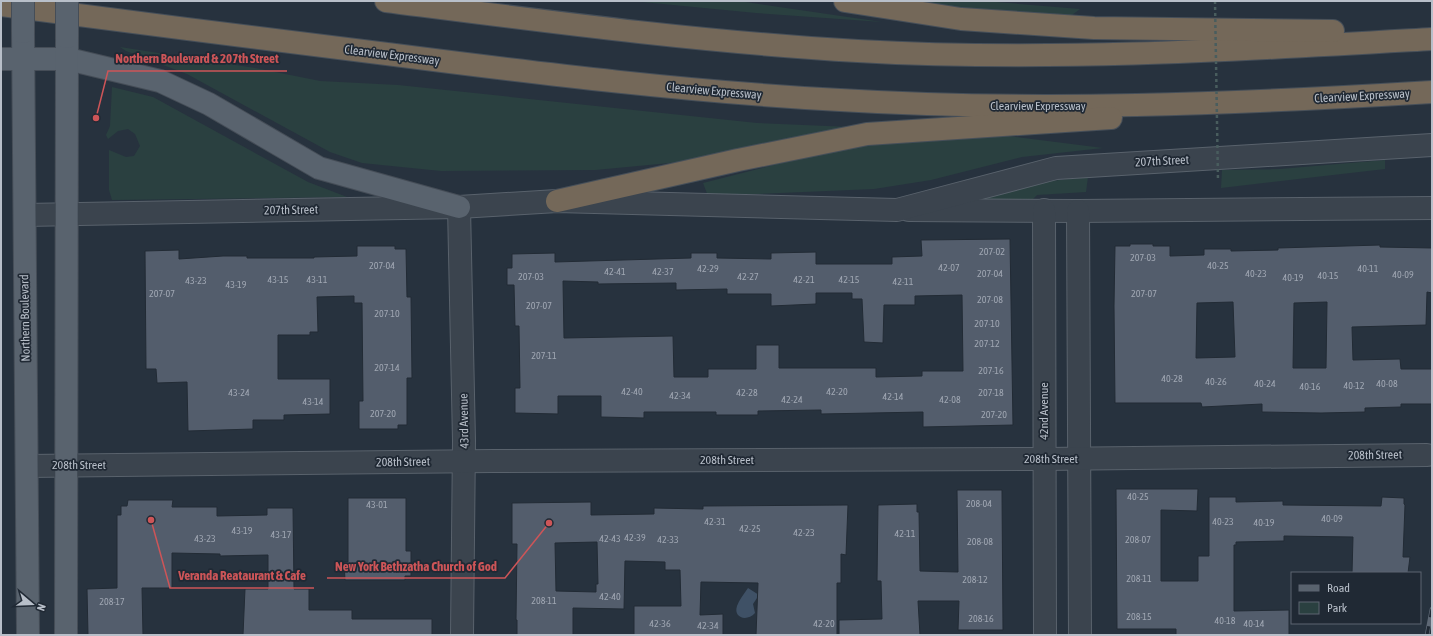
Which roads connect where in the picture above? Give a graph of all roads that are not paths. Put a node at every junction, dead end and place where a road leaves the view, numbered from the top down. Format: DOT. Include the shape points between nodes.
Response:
graph roads {
  1 [pos="23,1"];
  2 [pos="67,1"];
  3 [pos="386,1"];
  4 [pos="845,1"];
  5 [pos="1,5"];
  6 [pos="1432,32"];
  7 [pos="1432,39"];
  8 [pos="1,59"];
  9 [pos="23,59"];
  10 [pos="68,59"];
  11 [pos="1432,92"];
  12 [pos="1403,94"];
  13 [pos="1432,145"];
  14 [pos="558,201"];
  15 [pos="459,207"];
  16 [pos="1432,208"];
  17 [pos="897,210"];
  18 [pos="1044,210"];
  19 [pos="1078,211"];
  20 [pos="67,214"];
  21 [pos="25,215"];
  22 [pos="1427,455"];
  23 [pos="1078,458"];
  24 [pos="1044,459"];
  25 [pos="464,461"];
  26 [pos="27,466"];
  27 [pos="66,466"];
  28 [pos="28,635"];
  29 [pos="66,635"];
  30 [pos="462,635"];
  31 [pos="1045,635"];
  32 [pos="1080,635"];
  1 -- 9 [label="main road, Northern Boulevard, bridge"];
  2 -- 10 [label="main road, bridge"];
  3 -- 7 [label="highway" via="695,38 858,51 1010,55 1165,53"];
  4 -- 6 [label="highway" via="961,19 1094,28"];
  5 -- 12 [label="highway, Clearview Expressway" via="542,74 682,89 841,100 990,106 1149,105"];
  8 -- 9 [label="main road"];
  9 -- 10 [label="main road"];
  9 -- 21 [label="main road, Northern Boulevard"];
  10 -- 15 [label="main road" via="160,81 209,104 319,168"];
  10 -- 20 [label="main road"];
  11 -- 12 [label="highway, Clearview Expressway"];
  12 -- 14 [label="highway" via="1063,122 867,134"];
  13 -- 17 [label="street, 207th Street" via="1056,168"];
  14 -- 15 [label="street, 207th Street"];
  14 -- 17 [label="street"];
  15 -- 20 [label="street, 207th Street"];
  15 -- 25 [label="street, 43rd Avenue"];
  16 -- 19 [label="street"];
  17 -- 18 [label="street"];
  18 -- 19 [label="street"];
  18 -- 24 [label="street, 42nd Avenue"];
  19 -- 23 [label="street"];
  20 -- 21 [label="street, 207th Street"];
  20 -- 27 [label="main road"];
  21 -- 26 [label="main road, Northern Boulevard"];
  22 -- 23 [label="street, 208th Street"];
  23 -- 24 [label="street, 208th Street"];
  23 -- 32 [label="street"];
  24 -- 25 [label="street, 208th Street"];
  24 -- 31 [label="street, 42nd Avenue"];
  25 -- 27 [label="street, 208th Street"];
  25 -- 30 [label="street, 43rd Avenue"];
  26 -- 27 [label="street, 208th Street"];
  26 -- 28 [label="main road, Northern Boulevard"];
  27 -- 29 [label="main road"];
}
